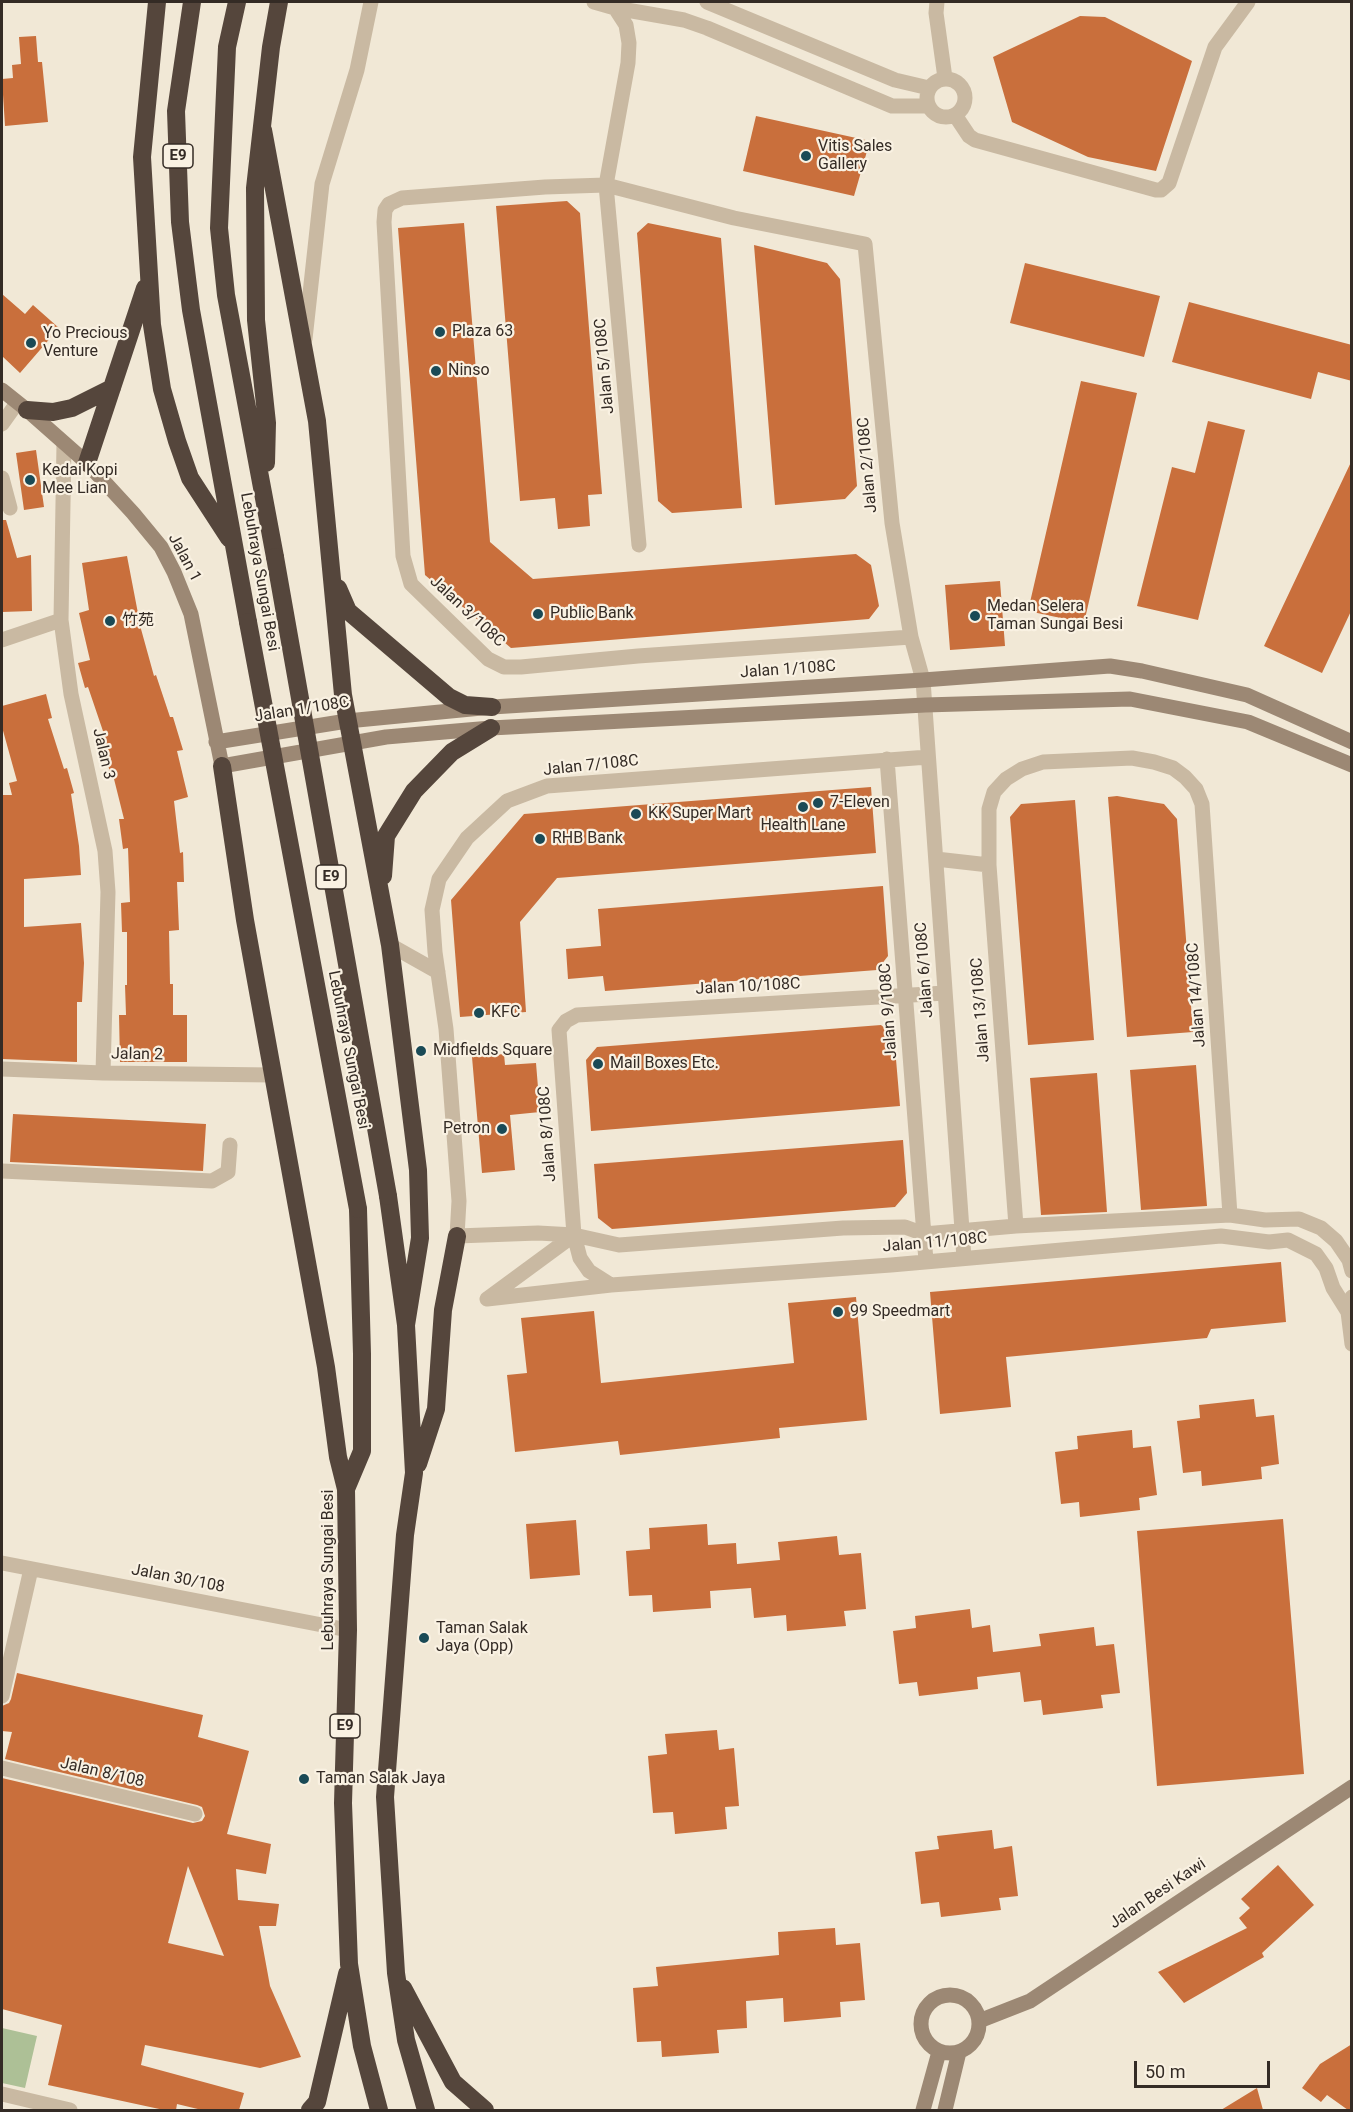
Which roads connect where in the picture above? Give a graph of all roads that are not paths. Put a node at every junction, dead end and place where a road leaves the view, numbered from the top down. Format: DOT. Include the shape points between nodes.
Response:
graph roads {
  1 [pos="157,2"];
  2 [pos="192,2"];
  3 [pos="237,2"];
  4 [pos="279,2"];
  5 [pos="371,2"];
  6 [pos="594,2"];
  7 [pos="707,2"];
  8 [pos="937,2"];
  9 [pos="1248,2"];
  10 [pos="615,5"];
  11 [pos="945,78"];
  12 [pos="929,88"];
  13 [pos="928,106"];
  14 [pos="955,115"];
  15 [pos="262,130"];
  16 [pos="606,184"];
  17 [pos="148,280"];
  18 [pos="304,346"];
  19 [pos="112,388"];
  20 [pos="2,390"];
  21 [pos="22,406"];
  22 [pos="2,424"];
  23 [pos="64,444"];
  24 [pos="87,463"];
  25 [pos="2,478"];
  26 [pos="266,501"];
  27 [pos="10,508"];
  28 [pos="234,545"];
  29 [pos="639,545"];
  30 [pos="330,563"];
  31 [pos="61,620"];
  32 [pos="911,637"];
  33 [pos="2,640"];
  34 [pos="923,680"];
  35 [pos="924,705"];
  36 [pos="492,707"];
  37 [pos="347,720"];
  38 [pos="491,728"];
  39 [pos="216,742"];
  40 [pos="1352,742"];
  41 [pos="351,744"];
  42 [pos="928,757"];
  43 [pos="887,759"];
  44 [pos="1352,765"];
  45 [pos="222,766"];
  46 [pos="1185,777"];
  47 [pos="936,859"];
  48 [pos="988,865"];
  49 [pos="381,896"];
  50 [pos="390,945"];
  51 [pos="438,972"];
  52 [pos="945,993"];
  53 [pos="906,996"];
  54 [pos="559,1030"];
  55 [pos="2,1069"];
  56 [pos="103,1073"];
  57 [pos="273,1075"];
  58 [pos="230,1145"];
  59 [pos="2,1172"];
  60 [pos="1230,1215"];
  61 [pos="1016,1226"];
  62 [pos="962,1231"];
  63 [pos="924,1234"];
  64 [pos="574,1235"];
  65 [pos="457,1236"];
  66 [pos="964,1258"];
  67 [pos="926,1261"];
  68 [pos="1352,1271"];
  69 [pos="611,1285"];
  70 [pos="1350,1304"];
  71 [pos="406,1326"];
  72 [pos="1352,1344"];
  73 [pos="414,1473"];
  74 [pos="346,1489"];
  75 [pos="2,1563"];
  76 [pos="30,1569"];
  77 [pos="348,1630"];
  78 [pos="2,1696"];
  79 [pos="2,1768"];
  80 [pos="1352,1787"];
  81 [pos="195,1814"];
  82 [pos="349,1964"];
  83 [pos="396,1973"];
  84 [pos="979,2021"];
  85 [pos="939,2052"];
  86 [pos="960,2052"];
  87 [pos="2,2094"];
  88 [pos="70,2110"];
  89 [pos="310,2110"];
  90 [pos="379,2110"];
  91 [pos="426,2110"];
  92 [pos="485,2110"];
  93 [pos="923,2110"];
  94 [pos="945,2110"];
  1 -- 17 [label="highway" via="142,157"];
  2 -- 28 [label="highway, Lebuhraya Sungai Besi / E9" via="176,111 180,222 190,310"];
  3 -- 26 [label="highway, Lebuhraya Sungai Besi / E9" via="227,47 219,228 226,295"];
  4 -- 15 [label="highway"];
  5 -- 18 [label="street" via="357,70 322,184"];
  6 -- 10 [label="street"];
  7 -- 12 [label="street" via="895,80"];
  8 -- 11 [label="street"];
  9 -- 14 [label="street" via="1215,47 1169,183 1161,190 975,140"];
  10 -- 13 [label="street" via="707,28 892,106"];
  10 -- 16 [label="street, Jalan 5/108C" via="626,26 628,63"];
  11 -- 12 [label="street"];
  11 -- 14 [label="street" via="957,82 965,93 963,105"];
  12 -- 13 [label="street"];
  13 -- 14 [label="street" via="936,115"];
  15 -- 18 [label="highway"];
  15 -- 26 [label="highway" via="255,188 255,242 256,320 267,423"];
  16 -- 29 [label="street, Jalan 5/108C"];
  16 -- 32 [label="street, Jalan 2/108C" via="734,218 865,244 891,523"];
  16 -- 32 [label="street, Jalan 3/108C" via="402,198 385,210 403,556 411,584 488,659 504,667"];
  17 -- 19 [label="highway"];
  17 -- 28 [label="highway" via="162,390 177,441 190,478"];
  18 -- 30 [label="highway" via="317,421"];
  19 -- 21 [label="highway" via="72,408 53,412"];
  19 -- 24 [label="highway"];
  20 -- 21 [label="street, Jalan 1"];
  21 -- 22 [label="street"];
  21 -- 23 [label="street, Jalan 1"];
  23 -- 24 [label="street, Jalan 1"];
  23 -- 31 [label="street, Jalan 3"];
  24 -- 39 [label="street, Jalan 1" via="134,513 161,547 174,572 191,614"];
  25 -- 27 [label="street"];
  26 -- 71 [label="highway, Lebuhraya Sungai Besi / E9, bridge" via="388,1196"];
  28 -- 74 [label="highway, Lebuhraya Sungai Besi / E9, bridge" via="358,1209 362,1451"];
  30 -- 36 [label="highway" via="348,611 450,697 465,705"];
  30 -- 37 [label="highway"];
  31 -- 33 [label="street"];
  31 -- 56 [label="street, Jalan 3" via="71,694 105,851 108,892"];
  32 -- 34 [label="street, Jalan 2/108C"];
  34 -- 35 [label="street, Jalan 6/108C"];
  34 -- 36 [label="street, Jalan 1/108C"];
  34 -- 40 [label="street, Jalan 1/108C" via="1110,666 1247,695"];
  35 -- 38 [label="street"];
  35 -- 42 [label="street, Jalan 6/108C"];
  35 -- 44 [label="street" via="1130,699 1248,722"];
  36 -- 37 [label="street, Jalan 1/108C"];
  37 -- 39 [label="street, Jalan 1/108C"];
  37 -- 41 [label="highway"];
  38 -- 41 [label="street"];
  38 -- 49 [label="highway" via="452,753 414,791 386,836"];
  39 -- 45 [label="street, Jalan 1"];
  41 -- 45 [label="street"];
  41 -- 49 [label="highway"];
  42 -- 43 [label="street, Jalan 7/108C"];
  42 -- 47 [label="street, Jalan 6/108C"];
  43 -- 51 [label="street, Jalan 7/108C" via="547,786 507,801 466,838 439,879 432,910"];
  43 -- 53 [label="street, Jalan 9/108C"];
  45 -- 57 [label="highway"];
  46 -- 48 [label="street, Jalan 13/108C" via="1173,768 1132,758 1043,762 1022,769 994,792 989,809"];
  46 -- 60 [label="street, Jalan 14/108C" via="1202,804"];
  47 -- 48 [label="street"];
  47 -- 52 [label="street, Jalan 6/108C"];
  48 -- 61 [label="street, Jalan 13/108C"];
  49 -- 50 [label="highway"];
  50 -- 51 [label="street"];
  50 -- 71 [label="highway" via="418,1170 420,1238"];
  51 -- 65 [label="street, Jalan 7/108C" via="459,1202"];
  52 -- 53 [label="street, Jalan 10/108C"];
  52 -- 62 [label="street, Jalan 6/108C"];
  53 -- 54 [label="street, Jalan 10/108C" via="577,1016"];
  53 -- 63 [label="street, Jalan 9/108C"];
  54 -- 64 [label="street, Jalan 8/108C"];
  55 -- 56 [label="street, Jalan 2"];
  56 -- 57 [label="street, Jalan 2"];
  57 -- 74 [label="highway"];
  58 -- 59 [label="street" via="228,1172 212,1181"];
  60 -- 61 [label="street, Jalan 11/108C"];
  60 -- 68 [label="street, Jalan 11/108C" via="1265,1221 1299,1219 1321,1228 1336,1241"];
  61 -- 62 [label="street, Jalan 11/108C"];
  62 -- 63 [label="street, Jalan 11/108C"];
  62 -- 66 [label="street, Jalan 6/108C"];
  63 -- 64 [label="street, Jalan 11/108C" via="905,1227 843,1228 619,1245"];
  63 -- 67 [label="street, Jalan 9/108C"];
  64 -- 65 [label="street, Jalan 11/108C"];
  64 -- 69 [label="street, Jalan 8/108C" via="589,1272"];
  64 -- 69 [label="street, Jalan 11/108C" via="487,1299"];
  65 -- 73 [label="highway" via="443,1310 436,1409"];
  66 -- 67 [label="street, Jalan 11/108C"];
  66 -- 70 [label="street, Jalan 11/108C" via="1221,1236 1269,1242 1288,1240 1316,1254 1333,1288"];
  67 -- 69 [label="street, Jalan 11/108C"];
  70 -- 72 [label="street, Jalan 11/108C"];
  71 -- 73 [label="highway, Lebuhraya Sungai Besi / E9"];
  73 -- 83 [label="highway, Lebuhraya Sungai Besi / E9" via="405,1535 386,1797"];
  74 -- 77 [label="highway, Lebuhraya Sungai Besi / E9"];
  75 -- 76 [label="street, Jalan 30/108"];
  76 -- 77 [label="street, Jalan 30/108"];
  76 -- 78 [label="street"];
  77 -- 82 [label="highway, Lebuhraya Sungai Besi / E9" via="343,1803"];
  79 -- 81 [label="street, Jalan 8/108"];
  80 -- 84 [label="street, Jalan Besi Kawi" via="1030,2001"];
  82 -- 89 [label="highway" via="317,2102"];
  82 -- 90 [label="highway, Lebuhraya Sungai Besi / E9" via="362,2046"];
  83 -- 91 [label="highway, Lebuhraya Sungai Besi / E9" via="406,2040"];
  83 -- 92 [label="highway" via="453,2082"];
  84 -- 85 [label="street" via="972,2005 957,1996 940,1996 932,2001 920,2023 925,2041"];
  84 -- 86 [label="street" via="974,2040"];
  85 -- 86 [label="street"];
  85 -- 93 [label="street"];
  86 -- 94 [label="street"];
  87 -- 88 [label="street"];
}
